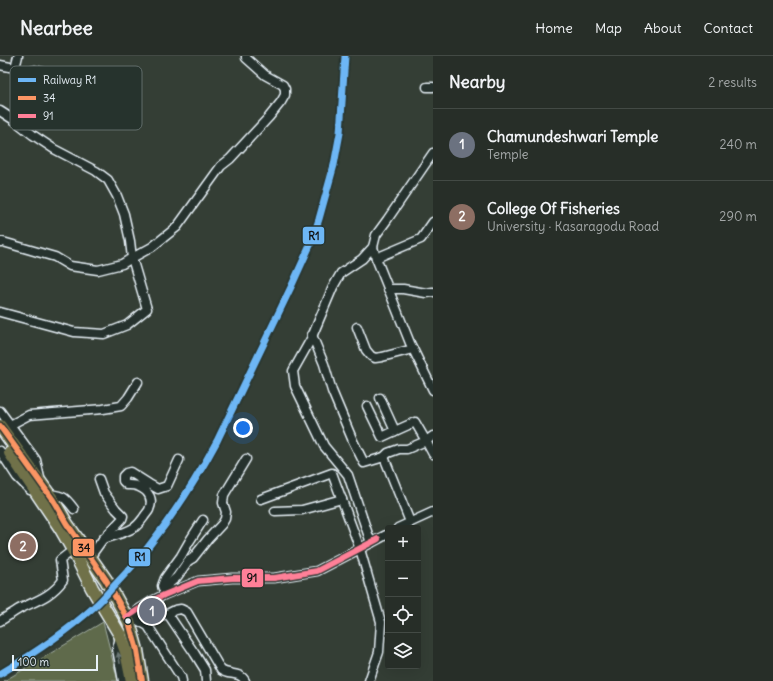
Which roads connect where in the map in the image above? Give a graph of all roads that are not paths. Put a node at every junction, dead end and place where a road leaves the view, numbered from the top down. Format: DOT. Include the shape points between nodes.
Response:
graph roads {
  1 [pos="18,56"];
  2 [pos="246,56"];
  3 [pos="0,65"];
  4 [pos="15,66"];
  5 [pos="10,67"];
  6 [pos="0,111"];
  7 [pos="10,117"];
  8 [pos="27,130"];
  9 [pos="433,153"];
  10 [pos="429,166"];
  11 [pos="433,222"];
  12 [pos="0,242"];
  13 [pos="373,247"];
  14 [pos="132,258"];
  15 [pos="376,258"];
  16 [pos="388,289"];
  17 [pos="433,292"];
  18 [pos="0,312"];
  19 [pos="357,327"];
  20 [pos="312,335"];
  21 [pos="413,349"];
  22 [pos="138,382"];
  23 [pos="433,390"];
  24 [pos="380,398"];
  25 [pos="367,406"];
  26 [pos="0,411"];
  27 [pos="5,425"];
  28 [pos="396,431"];
  29 [pos="430,438"];
  30 [pos="0,439"];
  31 [pos="0,451"];
  32 [pos="433,454"];
  33 [pos="384,457"];
  34 [pos="246,459"];
  35 [pos="179,460"];
  36 [pos="99,479"];
  37 [pos="45,496"];
  38 [pos="261,499"];
  39 [pos="342,499"];
  40 [pos="74,509"];
  41 [pos="275,511"];
  42 [pos="433,512"];
  43 [pos="203,520"];
  44 [pos="410,522"];
  45 [pos="404,525"];
  46 [pos="385,536"];
  47 [pos="103,539"];
  48 [pos="371,543"];
  49 [pos="360,549"];
  50 [pos="73,550"];
  51 [pos="90,557"];
  52 [pos="164,592"];
  53 [pos="125,613"];
  54 [pos="167,614"];
  55 [pos="151,618"];
  56 [pos="0,621"];
  57 [pos="148,626"];
  58 [pos="120,635"];
  59 [pos="123,681"];
  60 [pos="132,681"];
  61 [pos="142,681"];
  62 [pos="182,681"];
  63 [pos="206,681"];
  64 [pos="245,681"];
  65 [pos="369,681"];
  1 -- 4 [label="street"];
  2 -- 14 [label="street" via="265,75 283,85 285,95 269,117 221,166 177,227 152,247"];
  3 -- 5 [label="street"];
  6 -- 7 [label="street"];
  8 -- 14 [label="street" via="108,180 124,214"];
  9 -- 10 [label="street"];
  10 -- 13 [label="street" via="376,235"];
  11 -- 15 [label="street" via="421,239"];
  12 -- 14 [label="street" via="55,257 70,266 98,270 122,264"];
  13 -- 15 [label="street"];
  13 -- 20 [label="street" via="362,259 341,273"];
  14 -- 18 [label="street" via="147,309 127,325 104,334 74,332"];
  15 -- 16 [label="street"];
  16 -- 17 [label="street"];
  16 -- 21 [label="street"];
  19 -- 21 [label="street" via="366,350 375,358"];
  20 -- 33 [label="street" via="332,391 364,463"];
  20 -- 48 [label="street" via="293,371 295,386 324,446 348,475"];
  21 -- 23 [label="street"];
  22 -- 27 [label="street" via="121,406 29,415"];
  24 -- 28 [label="street"];
  25 -- 28 [label="street" via="382,437"];
  26 -- 27 [label="street"];
  27 -- 37 [label="highway" via="42,484"];
  28 -- 29 [label="street" via="415,422"];
  29 -- 32 [label="street"];
  29 -- 33 [label="street" via="407,450 399,449"];
  30 -- 37 [label="highway"];
  31 -- 37 [label="street" via="17,477 35,495"];
  33 -- 44 [label="street"];
  34 -- 52 [label="street" via="224,494 226,512 222,524"];
  35 -- 47 [label="street" via="167,486 162,488 158,489 130,472 123,476 123,481 127,485 135,485 146,490 151,502 149,509 135,527"];
  36 -- 47 [label="street" via="104,493 123,516"];
  37 -- 40 [label="street" via="62,496"];
  37 -- 50 [label="highway"];
  37 -- 51 [label="highway"];
  38 -- 39 [label="street" via="332,473"];
  39 -- 41 [label="street" via="302,510"];
  39 -- 49 [label="street"];
  42 -- 44 [label="street"];
  43 -- 52 [label="street" via="165,578 162,586"];
  44 -- 45 [label="street"];
  46 -- 48 [label="street"];
  47 -- 51 [label="street"];
  48 -- 49 [label="street"];
  49 -- 52 [label="street" via="317,571 274,578 198,581"];
  49 -- 65 [label="street" via="381,622 378,652"];
  50 -- 56 [label="street" via="60,560 63,580 58,587 48,596"];
  50 -- 58 [label="highway"];
  51 -- 53 [label="highway"];
  52 -- 53 [label="street" via="152,601"];
  53 -- 55 [label="street"];
  53 -- 57 [label="street"];
  53 -- 61 [label="highway" via="137,650"];
  54 -- 55 [label="street"];
  54 -- 63 [label="street" via="205,670"];
  54 -- 64 [label="street" via="181,609 187,612 221,670 225,673 238,674"];
  55 -- 57 [label="street"];
  57 -- 62 [label="street"];
  59 -- 58 [label="street, one-way" via="117,649"];
  58 -- 60 [label="highway"];
}
